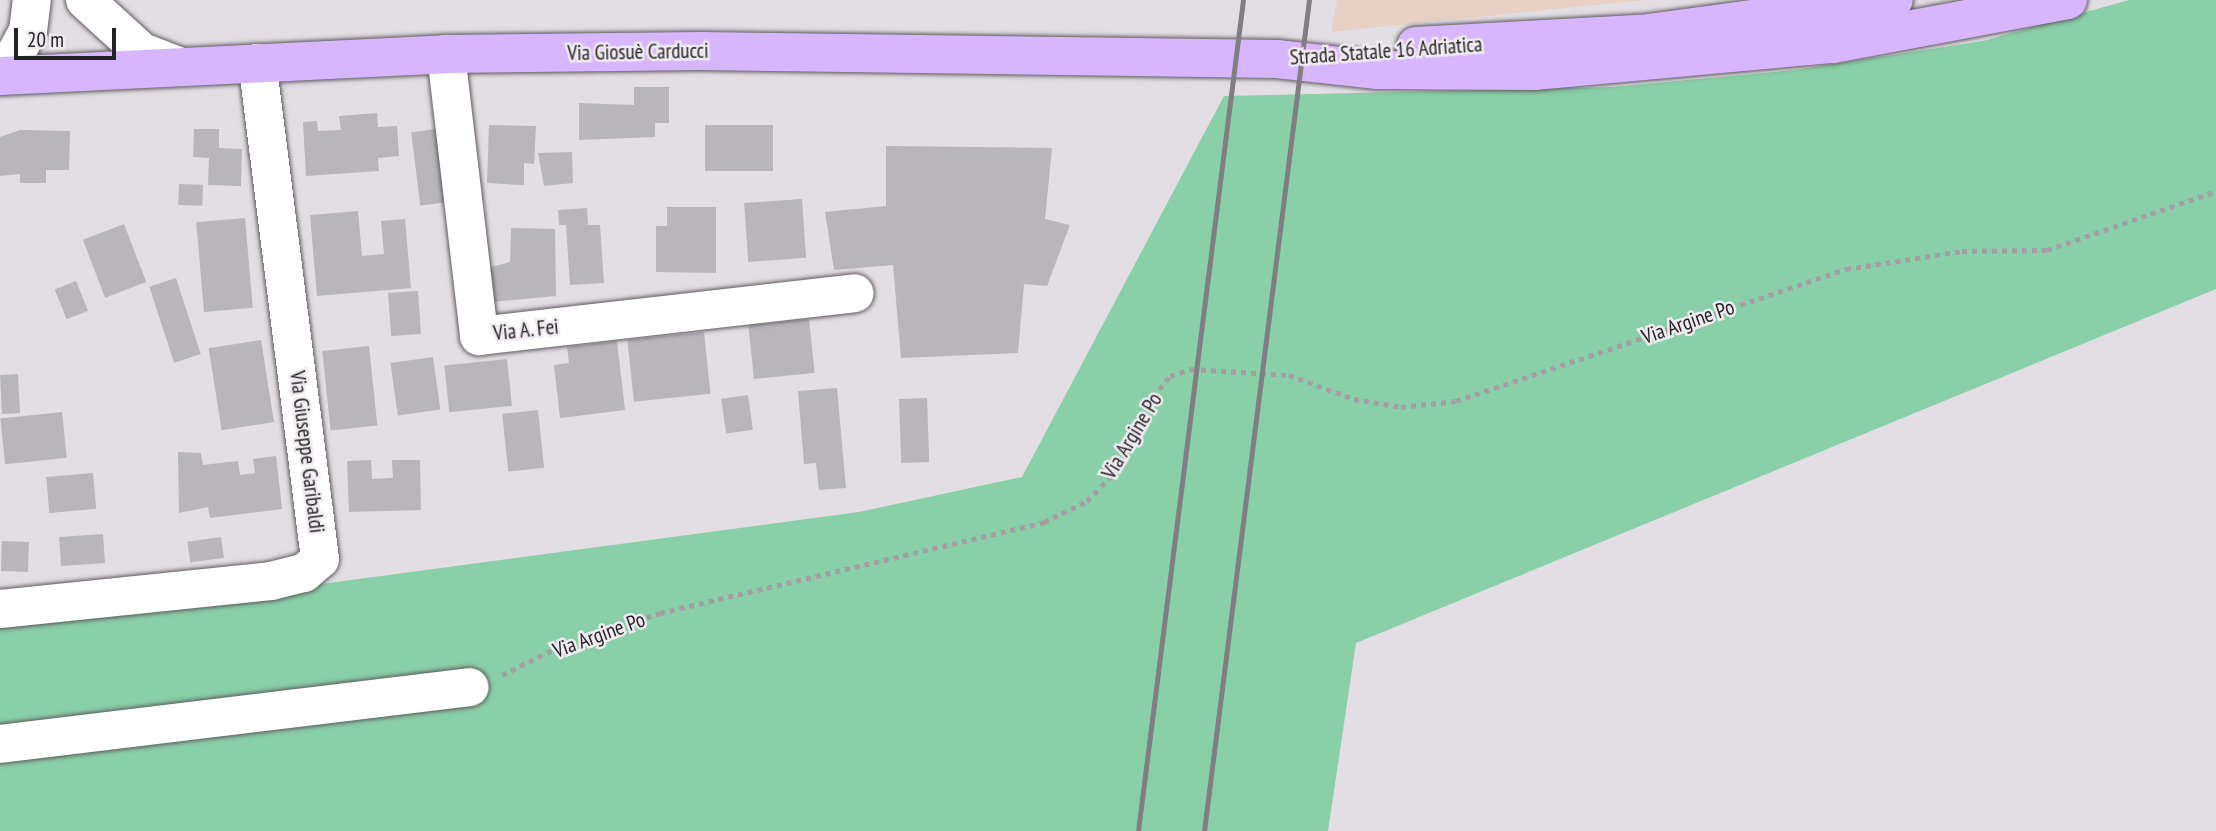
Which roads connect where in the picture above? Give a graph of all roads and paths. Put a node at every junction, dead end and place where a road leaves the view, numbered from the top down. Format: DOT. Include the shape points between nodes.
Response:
graph roads {
  1 [pos="32,0"];
  2 [pos="85,0"];
  3 [pos="1767,0"];
  4 [pos="2068,0"];
  5 [pos="1886,1"];
  6 [pos="1832,44"];
  7 [pos="1447,45"];
  8 [pos="446,54"];
  9 [pos="1278,59"];
  10 [pos="257,63"];
  11 [pos="179,66"];
  12 [pos="2,76"];
  13 [pos="2216,191"];
  14 [pos="855,293"];
  15 [pos="0,609"];
  16 [pos="470,687"];
  17 [pos="0,744"];
  1 -- 12 [label="street" via="29,31"];
  2 -- 11 [label="street" via="142,52"];
  3 -- 7 [label="street" via="1506,31"];
  4 -- 6 [label="main road, Strada Statale 16 Adriatica"];
  5 -- 6 [label="main road, Strada Statale 16 Adriatica"];
  5 -- 7 [label="main road, Strada Statale 16 Adriatica" via="1641,34"];
  6 -- 9 [label="main road, Strada Statale 16 Adriatica" via="1534,71 1377,70"];
  7 -- 9 [label="main road, Strada Statale 16 Adriatica"];
  8 -- 9 [label="main road, Via Giosuè Carducci" via="700,51"];
  8 -- 10 [label="main road, Via Giosuè Carducci"];
  8 -- 14 [label="street, Via A. Fei" via="479,336"];
  10 -- 11 [label="main road, Via Giosuè Carducci"];
  10 -- 15 [label="street, Via Giuseppe Garibaldi" via="320,559 304,573 271,581"];
  11 -- 12 [label="main road, Via Giosuè Carducci"];
  13 -- 16 [label="path, Via Argine Po" via="2047,250 1962,251 1846,269 1456,401 1401,407 1289,375 1191,369 1170,376 1147,405 1115,472 1096,492 1044,522 660,613 561,646"];
  16 -- 17 [label="street"];
}
